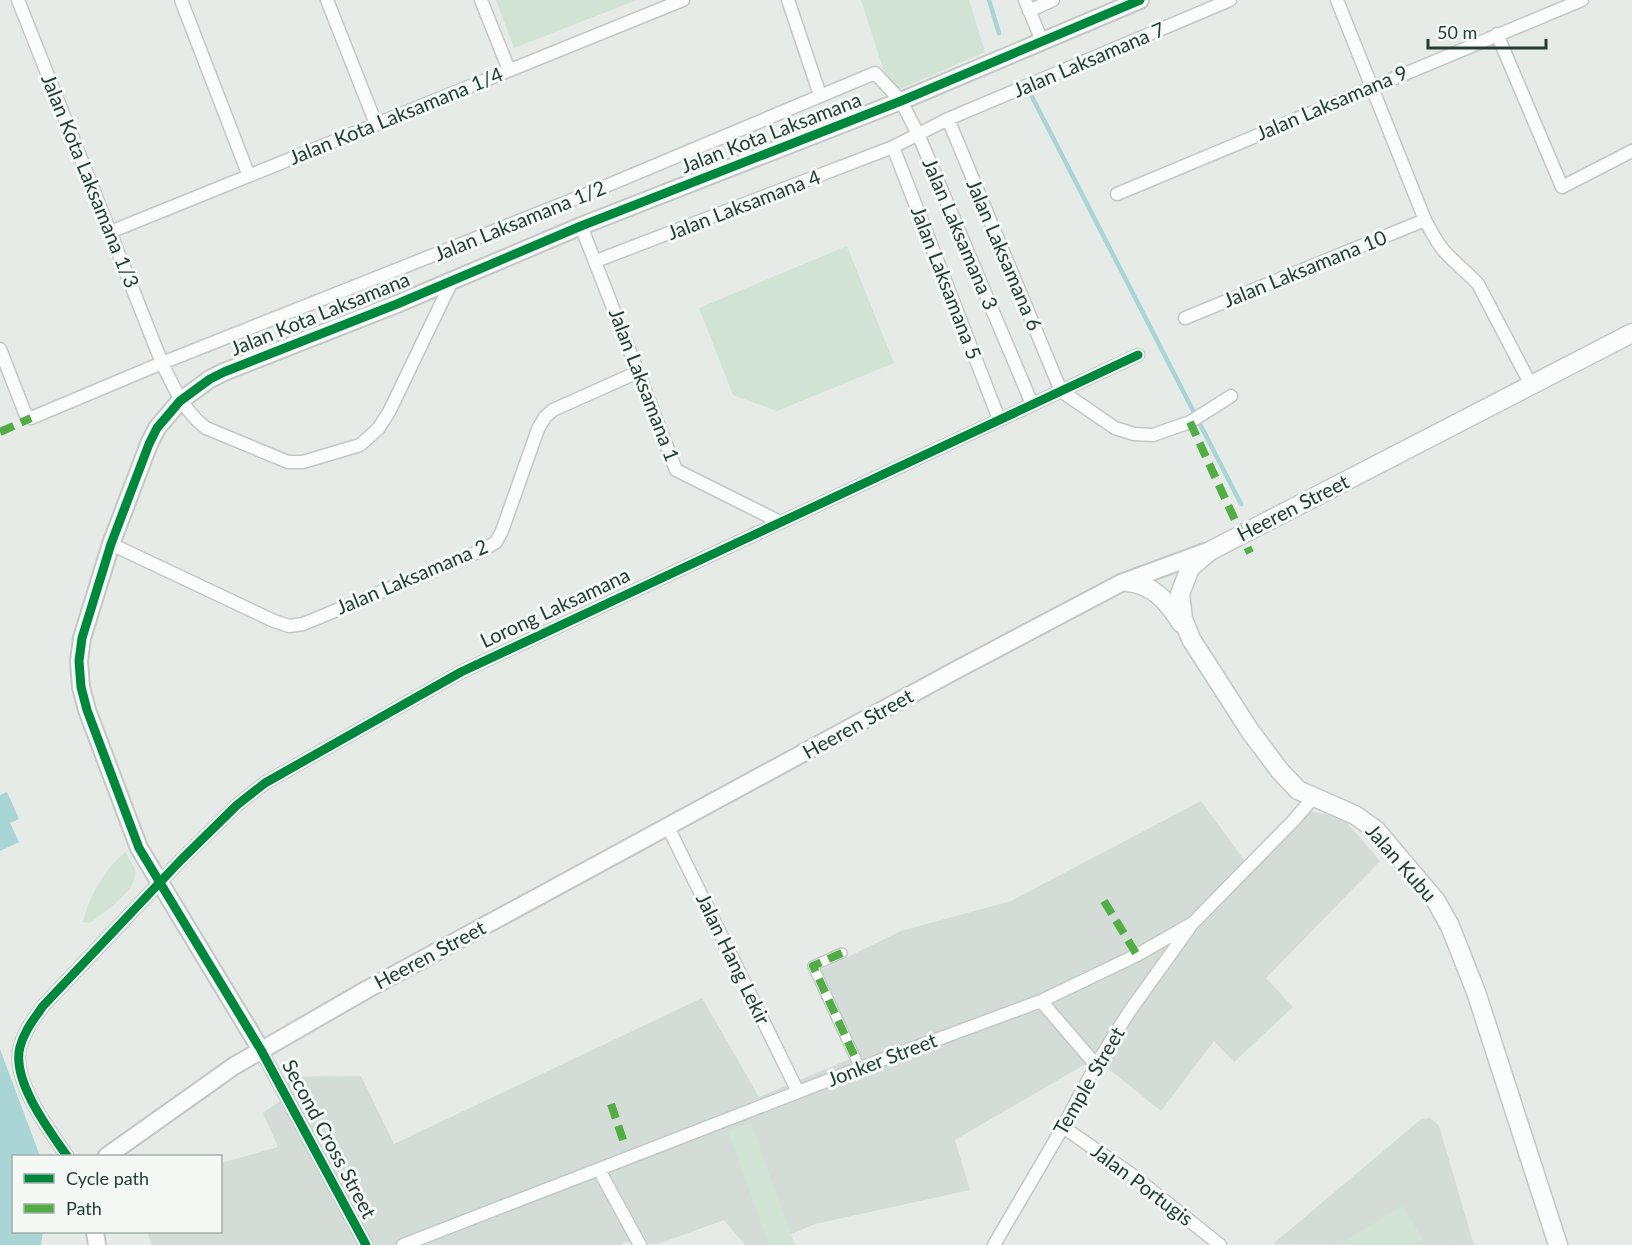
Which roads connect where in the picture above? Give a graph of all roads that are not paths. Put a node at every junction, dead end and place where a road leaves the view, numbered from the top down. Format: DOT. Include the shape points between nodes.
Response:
graph roads {
  1 [pos="18,0"];
  2 [pos="181,0"];
  3 [pos="327,0"];
  4 [pos="481,0"];
  5 [pos="683,0"];
  6 [pos="788,0"];
  7 [pos="1053,0"];
  8 [pos="1140,0"];
  9 [pos="1230,0"];
  10 [pos="1337,0"];
  11 [pos="1582,0"];
  12 [pos="1027,5"];
  13 [pos="1497,34"];
  14 [pos="1042,41"];
  15 [pos="509,70"];
  16 [pos="875,73"];
  17 [pos="1372,87"];
  18 [pos="820,95"];
  19 [pos="901,101"];
  20 [pos="948,119"];
  21 [pos="375,124"];
  22 [pos="918,134"];
  23 [pos="893,147"];
  24 [pos="1632,151"];
  25 [pos="249,176"];
  26 [pos="1117,194"];
  27 [pos="1425,220"];
  28 [pos="581,226"];
  29 [pos="110,231"];
  30 [pos="596,261"];
  31 [pos="453,279"];
  32 [pos="1185,318"];
  33 [pos="1632,333"];
  34 [pos="0,349"];
  35 [pos="1138,355"];
  36 [pos="162,363"];
  37 [pos="638,372"];
  38 [pos="1531,385"];
  39 [pos="1061,391"];
  40 [pos="1231,396"];
  41 [pos="180,401"];
  42 [pos="1032,404"];
  43 [pos="999,419"];
  44 [pos="780,522"];
  45 [pos="111,544"];
  46 [pos="1210,551"];
  47 [pos="1128,582"];
  48 [pos="1187,632"];
  49 [pos="1313,798"];
  50 [pos="668,827"];
  51 [pos="160,882"];
  52 [pos="1193,923"];
  53 [pos="842,953"];
  54 [pos="1041,1001"];
  55 [pos="261,1050"];
  56 [pos="1096,1065"];
  57 [pos="861,1068"];
  58 [pos="798,1092"];
  59 [pos="1063,1126"];
  60 [pos="66,1155"];
  61 [pos="108,1155"];
  62 [pos="599,1170"];
  63 [pos="366,1245"];
  64 [pos="403,1245"];
  65 [pos="640,1245"];
  66 [pos="994,1245"];
  67 [pos="1220,1245"];
  68 [pos="1558,1245"];
  1 -- 29 [label="street, Jalan Kota Laksamana 1/3"];
  2 -- 25 [label="street"];
  3 -- 21 [label="street"];
  4 -- 15 [label="street"];
  5 -- 15 [label="street, Jalan Kota Laksamana 1/4"];
  6 -- 18 [label="street"];
  7 -- 12 [label="street"];
  8 -- 14 [label="street, Jalan Kota Laksamana"];
  9 -- 20 [label="street, Jalan Laksamana 7"];
  10 -- 17 [label="street"];
  11 -- 13 [label="street, Jalan Laksamana 9"];
  12 -- 14 [label="street"];
  13 -- 17 [label="street, Jalan Laksamana 9"];
  13 -- 24 [label="street" via="1562,187"];
  14 -- 19 [label="street, Jalan Kota Laksamana"];
  15 -- 21 [label="street, Jalan Kota Laksamana 1/4"];
  16 -- 18 [label="street, Jalan Laksamana 1/2"];
  16 -- 19 [label="street, Jalan Laksamana 3"];
  17 -- 26 [label="street, Jalan Laksamana 9"];
  17 -- 27 [label="street"];
  18 -- 36 [label="street, Jalan Laksamana 1/2" via="587,194"];
  19 -- 22 [label="street, Jalan Laksamana 3"];
  19 -- 28 [label="street, Jalan Kota Laksamana"];
  20 -- 22 [label="street, Jalan Laksamana 7"];
  20 -- 39 [label="street, Jalan Laksamana 6"];
  21 -- 25 [label="street, Jalan Kota Laksamana 1/4"];
  22 -- 23 [label="street, Jalan Laksamana 4"];
  22 -- 42 [label="street, Jalan Laksamana 3"];
  23 -- 30 [label="street, Jalan Laksamana 4"];
  23 -- 43 [label="street, Jalan Laksamana 5"];
  25 -- 29 [label="street, Jalan Kota Laksamana 1/4"];
  27 -- 32 [label="street, Jalan Laksamana 10"];
  27 -- 38 [label="street" via="1435,240 1478,284"];
  28 -- 30 [label="street, Jalan Laksamana 1"];
  28 -- 31 [label="street, Jalan Kota Laksamana"];
  29 -- 36 [label="street, Jalan Kota Laksamana 1/3"];
  30 -- 37 [label="street, Jalan Laksamana 1"];
  31 -- 41 [label="street, Jalan Kota Laksamana" via="224,372"];
  31 -- 41 [label="street" via="389,412 360,446 303,462 288,462 206,428"];
  33 -- 38 [label="main road, Heeren Street"];
  34 -- 36 [label="street, Jalan Laksamana 1/2" via="25,413 31,418"];
  35 -- 39 [label="street, Lorong Laksamana"];
  36 -- 41 [label="street, Jalan Kota Laksamana 1/3"];
  37 -- 44 [label="street, Jalan Laksamana 1" via="676,470"];
  37 -- 45 [label="street, Jalan Laksamana 2" via="545,417 496,542 303,624 289,626 274,621"];
  38 -- 46 [label="main road, Heeren Street"];
  39 -- 40 [label="street" via="1115,428 1154,435 1190,422"];
  39 -- 42 [label="street, Lorong Laksamana"];
  41 -- 45 [label="street, Jalan Kota Laksamana" via="149,444"];
  42 -- 43 [label="street, Lorong Laksamana"];
  43 -- 44 [label="street, Lorong Laksamana"];
  44 -- 51 [label="street, Lorong Laksamana" via="461,672 312,756 237,805"];
  45 -- 51 [label="street, Jalan Kota Laksamana" via="82,638 81,687 130,826"];
  46 -- 47 [label="street, Heeren Street"];
  46 -- 48 [label="main road, Jalan Kubu" via="1190,568 1183,581 1180,606"];
  47 -- 48 [label="main road" via="1156,592"];
  47 -- 50 [label="street, Heeren Street" via="958,669"];
  48 -- 49 [label="main road, Jalan Kubu" via="1280,771 1298,790"];
  49 -- 52 [label="street, Jonker Street"];
  49 -- 68 [label="main road, Jalan Kubu" via="1354,815 1376,830 1436,901 1450,926 1476,992"];
  50 -- 55 [label="street, Heeren Street" via="375,984"];
  50 -- 58 [label="street, Jalan Hang Lekir"];
  51 -- 55 [label="street, Jalan Kota Laksamana"];
  51 -- 60 [label="street, Lorong Laksamana" via="43,1006 19,1049 19,1073"];
  52 -- 54 [label="street, Jonker Street"];
  52 -- 56 [label="street, Temple Street" via="1129,1011"];
  53 -- 57 [label="street" via="813,966"];
  54 -- 56 [label="street"];
  54 -- 57 [label="street, Jonker Street"];
  55 -- 61 [label="street, Heeren Street"];
  55 -- 63 [label="street, Second Cross Street"];
  56 -- 59 [label="street, Temple Street"];
  57 -- 58 [label="street, Jonker Street"];
  58 -- 62 [label="street, Jonker Street"];
  59 -- 66 [label="street, Temple Street"];
  59 -- 67 [label="street, Jalan Portugis"];
  62 -- 64 [label="street, Jonker Street"];
  62 -- 65 [label="street"];
}
